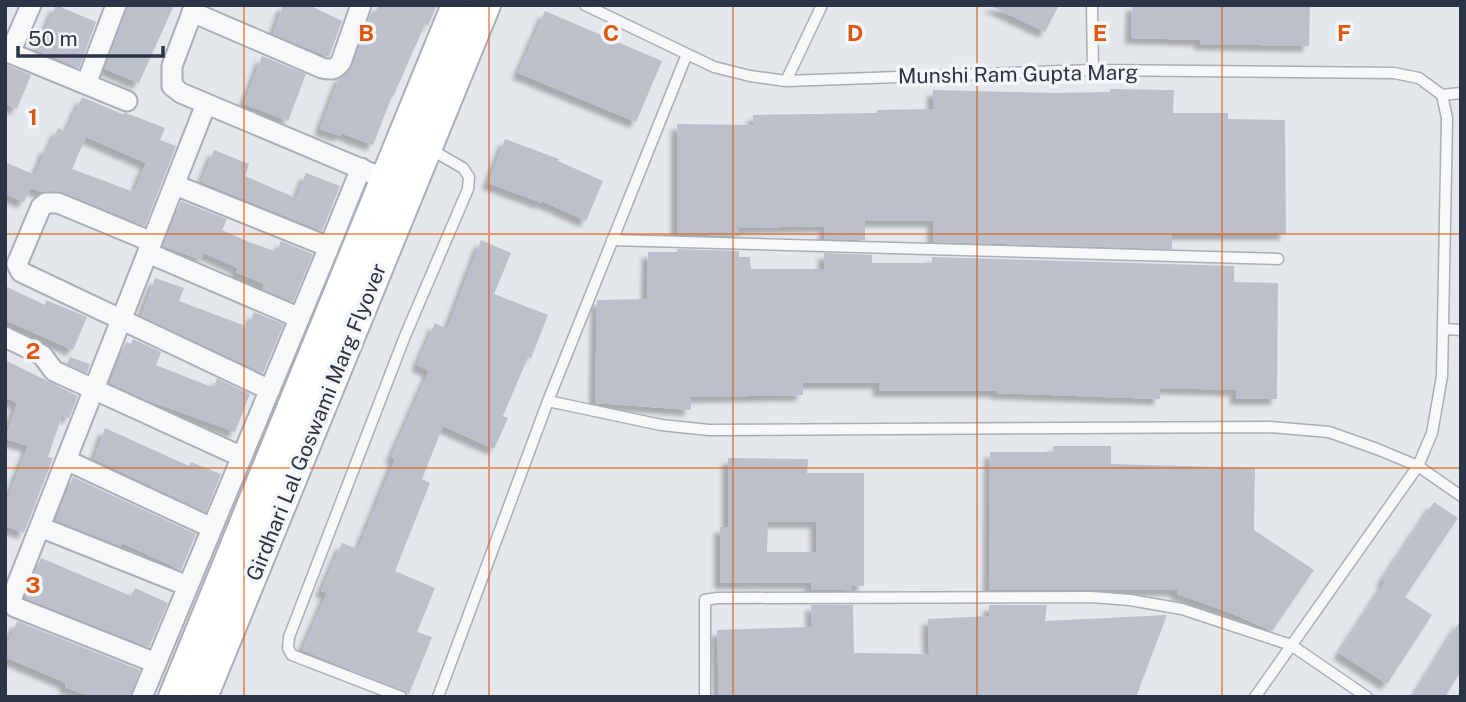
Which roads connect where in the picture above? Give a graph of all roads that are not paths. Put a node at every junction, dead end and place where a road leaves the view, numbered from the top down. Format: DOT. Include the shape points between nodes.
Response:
graph roads {
  1 [pos="31,5"];
  2 [pos="116,5"];
  3 [pos="361,5"];
  4 [pos="456,5"];
  5 [pos="486,5"];
  6 [pos="585,5"];
  7 [pos="822,5"];
  8 [pos="1092,5"];
  9 [pos="193,9"];
  10 [pos="687,54"];
  11 [pos="1093,70"];
  12 [pos="786,80"];
  13 [pos="86,84"];
  14 [pos="1461,93"];
  15 [pos="1442,95"];
  16 [pos="127,101"];
  17 [pos="206,104"];
  18 [pos="428,148"];
  19 [pos="373,174"];
  20 [pos="174,185"];
  21 [pos="612,240"];
  22 [pos="329,247"];
  23 [pos="150,248"];
  24 [pos="1278,258"];
  25 [pos="300,318"];
  26 [pos="121,321"];
  27 [pos="1445,329"];
  28 [pos="1461,330"];
  29 [pos="5,337"];
  30 [pos="93,390"];
  31 [pos="270,390"];
  32 [pos="548,401"];
  33 [pos="242,457"];
  34 [pos="66,460"];
  35 [pos="1418,466"];
  36 [pos="1461,496"];
  37 [pos="40,527"];
  38 [pos="212,528"];
  39 [pos="188,586"];
  40 [pos="1292,645"];
  41 [pos="156,663"];
  42 [pos="142,697"];
  43 [pos="173,697"];
  44 [pos="203,697"];
  45 [pos="401,697"];
  46 [pos="438,697"];
  47 [pos="705,697"];
  48 [pos="1255,697"];
  49 [pos="1367,697"];
  1 -- 13 [label="street" via="10,53"];
  2 -- 13 [label="street"];
  3 -- 9 [label="street" via="341,62 331,69"];
  4 -- 19 [label="main road, Girdhari Lal Goswami Marg Flyover"];
  5 -- 18 [label="main road, Girdhari Lal Goswami Marg Flyover"];
  6 -- 10 [label="lane, Munshi Ram Gupta Marg"];
  7 -- 12 [label="lane"];
  8 -- 11 [label="lane"];
  9 -- 17 [label="street" via="170,78 181,93"];
  10 -- 12 [label="lane, Munshi Ram Gupta Marg" via="726,70"];
  10 -- 21 [label="lane"];
  11 -- 12 [label="lane, Munshi Ram Gupta Marg"];
  11 -- 15 [label="lane, Munshi Ram Gupta Marg" via="1394,73 1419,78"];
  13 -- 16 [label="street"];
  14 -- 15 [label="lane"];
  15 -- 27 [label="lane" via="1447,118"];
  17 -- 19 [label="street"];
  17 -- 20 [label="street"];
  18 -- 44 [label="main road, Girdhari Lal Goswami Marg Flyover"];
  18 -- 45 [label="lane" via="463,168 469,177 468,189 405,336 289,637 292,655"];
  19 -- 22 [label="street"];
  19 -- 43 [label="main road, Girdhari Lal Goswami Marg Flyover"];
  20 -- 22 [label="street"];
  20 -- 23 [label="street"];
  21 -- 24 [label="lane"];
  21 -- 32 [label="lane"];
  22 -- 25 [label="street"];
  23 -- 25 [label="street"];
  23 -- 26 [label="street"];
  23 -- 26 [label="street" via="58,203 46,203 18,258 21,272"];
  25 -- 31 [label="street"];
  26 -- 30 [label="street"];
  26 -- 31 [label="street"];
  27 -- 28 [label="lane"];
  27 -- 35 [label="lane" via="1438,406"];
  29 -- 30 [label="street" via="39,353 51,369"];
  30 -- 33 [label="street"];
  30 -- 34 [label="street"];
  31 -- 33 [label="street"];
  32 -- 35 [label="lane" via="661,425 709,430 1270,427 1329,432"];
  32 -- 46 [label="lane"];
  33 -- 38 [label="street"];
  34 -- 37 [label="street"];
  34 -- 38 [label="street"];
  35 -- 36 [label="lane"];
  35 -- 40 [label="lane"];
  37 -- 39 [label="street"];
  37 -- 41 [label="street" via="12,595 15,607"];
  38 -- 39 [label="street"];
  39 -- 41 [label="street"];
  40 -- 47 [label="lane" via="1182,609 1130,600 717,598 705,600"];
  40 -- 48 [label="lane"];
  40 -- 49 [label="lane"];
  41 -- 42 [label="street"];
}
